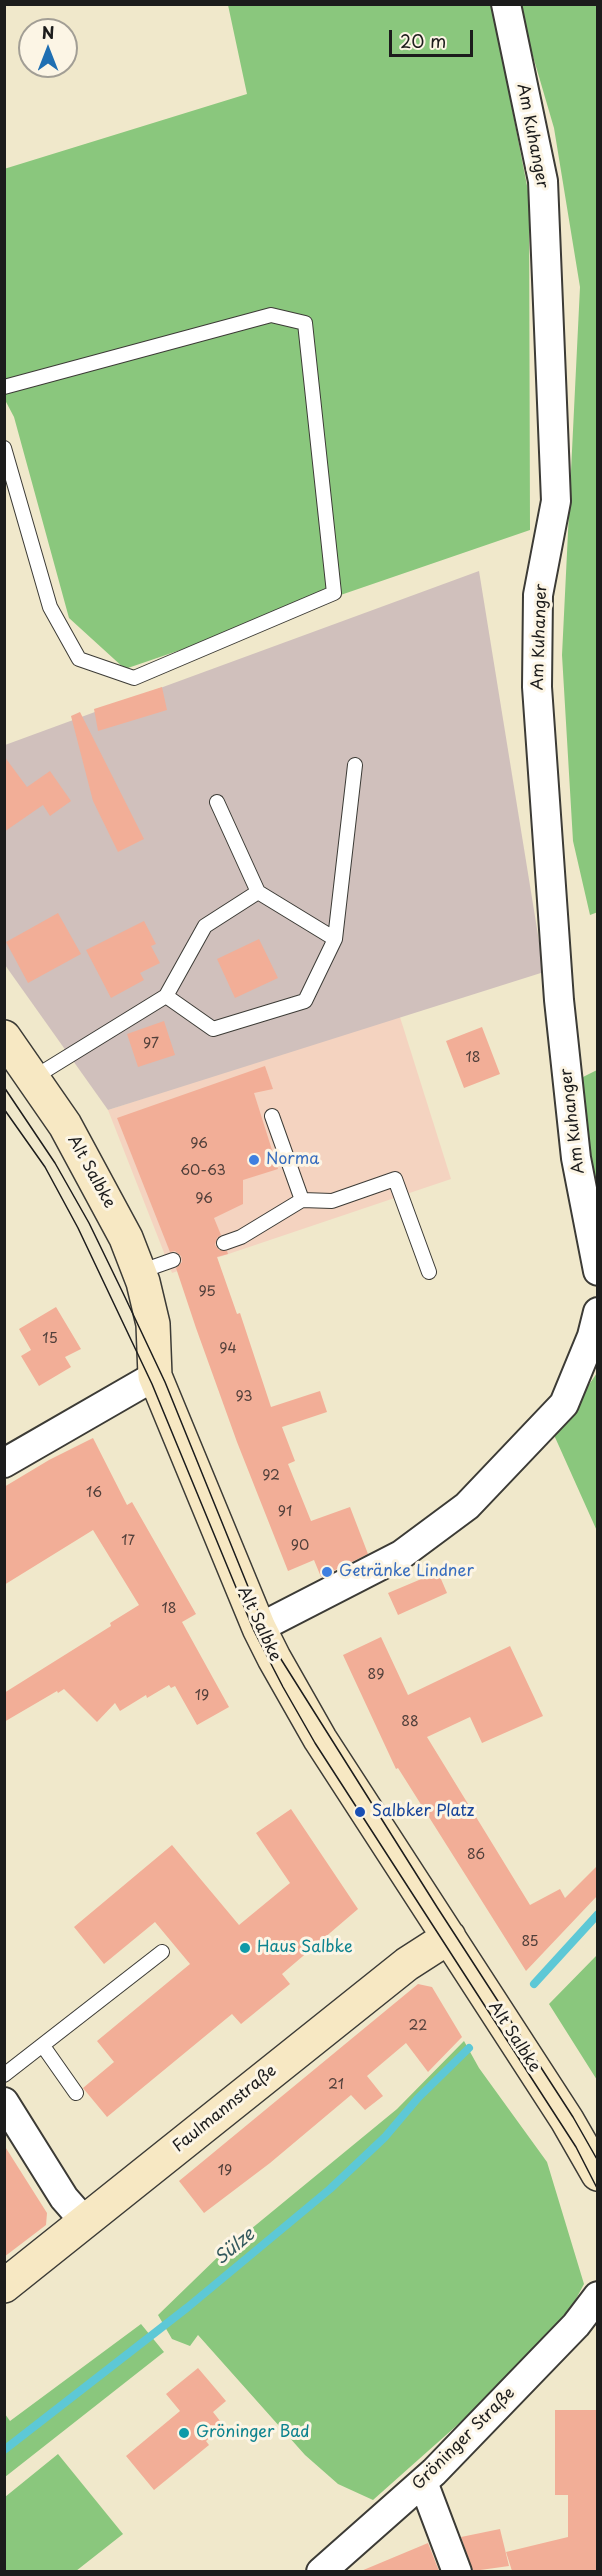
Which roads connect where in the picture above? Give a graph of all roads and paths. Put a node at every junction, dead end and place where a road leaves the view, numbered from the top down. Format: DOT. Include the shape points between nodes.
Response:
graph roads {
  1 [pos="506,4"];
  2 [pos="4,387"];
  3 [pos="4,448"];
  4 [pos="355,765"];
  5 [pos="217,802"];
  6 [pos="258,892"];
  7 [pos="335,939"];
  8 [pos="166,996"];
  9 [pos="4,1037"];
  10 [pos="33,1078"];
  11 [pos="272,1116"];
  12 [pos="302,1200"];
  13 [pos="224,1243"];
  14 [pos="173,1260"];
  15 [pos="597,1271"];
  16 [pos="140,1272"];
  17 [pos="429,1272"];
  18 [pos="597,1312"];
  19 [pos="155,1376"];
  20 [pos="4,1463"];
  21 [pos="259,1628"];
  22 [pos="449,1937"];
  23 [pos="162,1952"];
  24 [pos="43,2046"];
  25 [pos="4,2075"];
  26 [pos="76,2093"];
  27 [pos="4,2102"];
  28 [pos="597,2174"];
  29 [pos="85,2222"];
  30 [pos="4,2286"];
  31 [pos="597,2296"];
  32 [pos="423,2482"];
  33 [pos="321,2571"];
  34 [pos="457,2571"];
  1 -- 15 [label="street, Am Kuhanger" via="543,181 556,501 538,595 537,687 576,1158"];
  2 -- 3 [label="lane" via="272,315 305,323 334,593 134,678 79,659 50,607"];
  4 -- 7 [label="lane"];
  5 -- 6 [label="lane"];
  6 -- 7 [label="lane"];
  6 -- 8 [label="lane" via="205,926"];
  7 -- 8 [label="lane" via="305,1001 213,1029"];
  8 -- 10 [label="lane"];
  9 -- 10 [label="main road, Alt Salbke"];
  10 -- 16 [label="main road, Alt Salbke" via="94,1176"];
  11 -- 12 [label="lane"];
  12 -- 13 [label="lane"];
  12 -- 17 [label="lane" via="332,1201 395,1179"];
  14 -- 16 [label="lane"];
  16 -- 19 [label="main road, Alt Salbke" via="153,1324"];
  18 -- 21 [label="street" via="592,1336 564,1404 467,1506 401,1555"];
  19 -- 20 [label="street"];
  19 -- 21 [label="main road, Alt Salbke"];
  21 -- 22 [label="main road, Alt Salbke" via="320,1740"];
  22 -- 28 [label="main road, Alt Salbke" via="567,2120"];
  22 -- 29 [label="main road, Faulmannstraße" via="407,1964"];
  23 -- 24 [label="lane"];
  24 -- 25 [label="lane"];
  24 -- 26 [label="lane"];
  27 -- 29 [label="street" via="64,2198"];
  29 -- 30 [label="main road, Faulmannstraße"];
  31 -- 32 [label="street, Gröninger Straße" via="568,2333"];
  32 -- 33 [label="street, Gröninger Straße"];
  32 -- 34 [label="street"];
}
